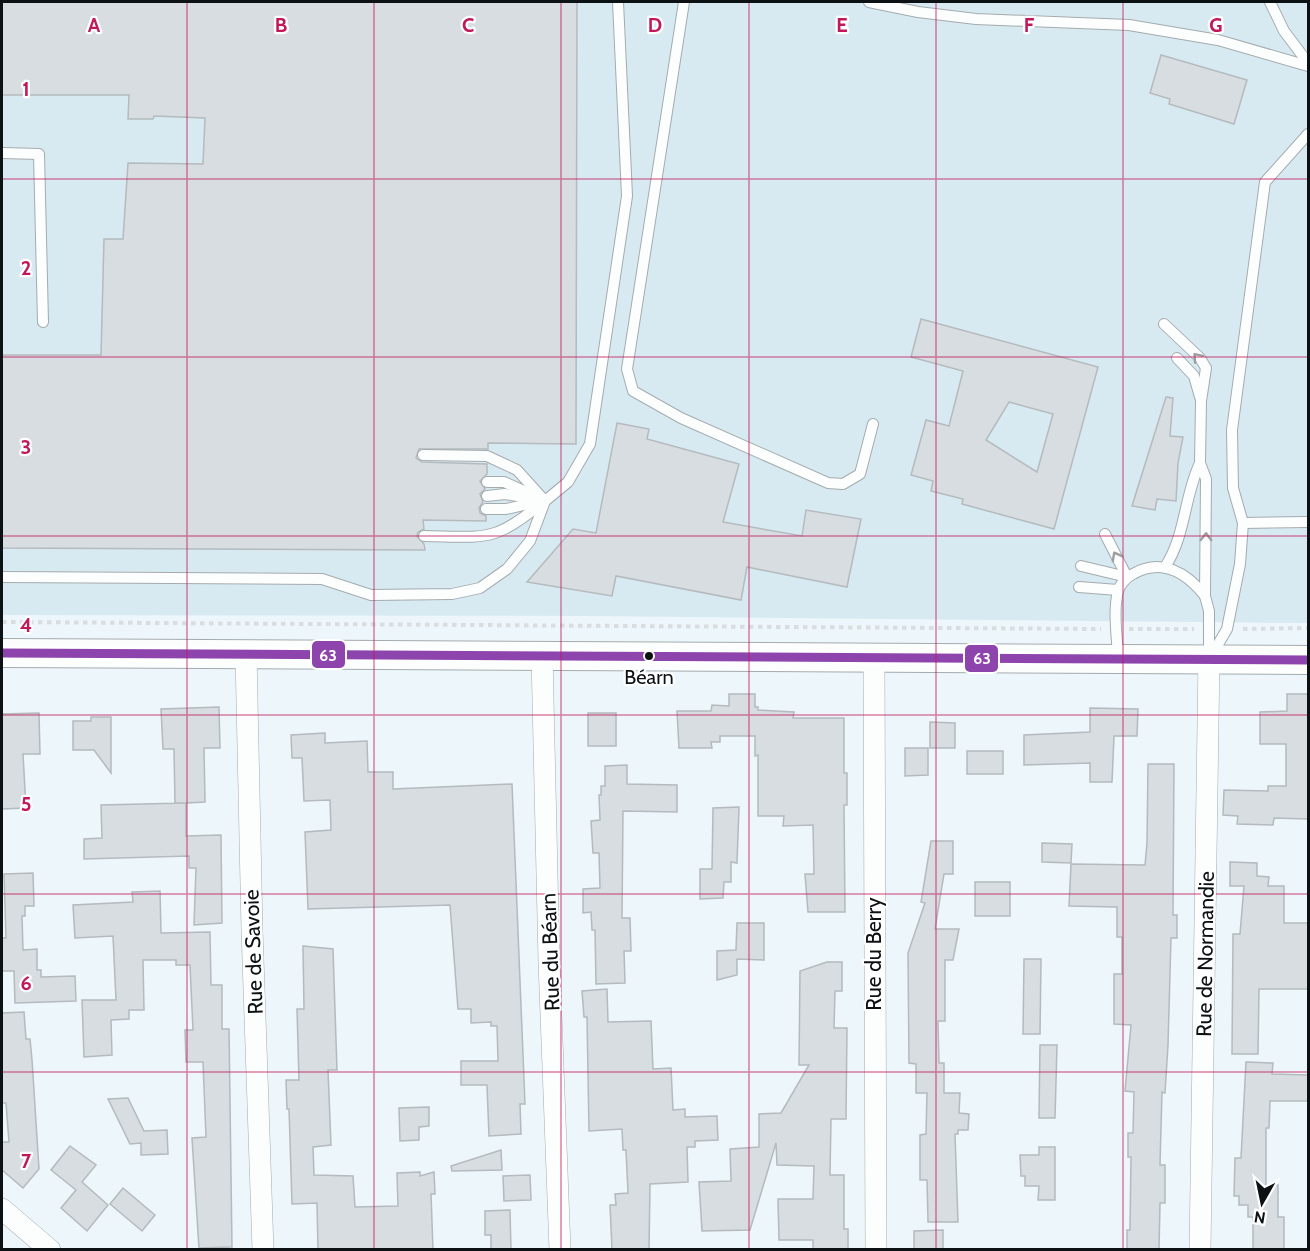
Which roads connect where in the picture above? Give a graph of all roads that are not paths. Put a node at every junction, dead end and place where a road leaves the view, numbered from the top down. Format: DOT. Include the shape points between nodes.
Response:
graph roads {
  1 [pos="618,2"];
  2 [pos="684,2"];
  3 [pos="869,2"];
  4 [pos="1270,2"];
  5 [pos="1308,64"];
  6 [pos="1308,135"];
  7 [pos="2,153"];
  8 [pos="43,322"];
  9 [pos="1164,324"];
  10 [pos="1177,358"];
  11 [pos="1200,406"];
  12 [pos="1188,411"];
  13 [pos="873,424"];
  14 [pos="423,455"];
  15 [pos="1200,463"];
  16 [pos="487,482"];
  17 [pos="487,496"];
  18 [pos="544,501"];
  19 [pos="486,509"];
  20 [pos="1243,522"];
  21 [pos="1308,522"];
  22 [pos="1105,534"];
  23 [pos="424,536"];
  24 [pos="1081,566"];
  25 [pos="1165,567"];
  26 [pos="2,577"];
  27 [pos="1127,577"];
  28 [pos="1079,587"];
  29 [pos="1118,590"];
  30 [pos="1205,596"];
  31 [pos="2,653"];
  32 [pos="246,654"];
  33 [pos="542,655"];
  34 [pos="874,658"];
  35 [pos="1118,658"];
  36 [pos="1209,658"];
  37 [pos="1308,660"];
  38 [pos="2,1209"];
  39 [pos="50,1250"];
  40 [pos="263,1250"];
  41 [pos="560,1250"];
  42 [pos="876,1250"];
  43 [pos="1200,1250"];
  1 -- 18 [label="lane" via="626,208 590,444 568,482"];
  2 -- 13 [label="lane" via="627,369 633,391 681,418 828,483 843,484 860,474"];
  3 -- 5 [label="lane" via="976,19 1129,25 1218,40"];
  4 -- 5 [label="lane" via="1284,31"];
  6 -- 20 [label="lane" via="1265,182 1232,430 1233,488"];
  7 -- 8 [label="lane" via="39,154"];
  11 -- 9 [label="lane, one-way" via="1206,368"];
  10 -- 11 [label="lane" via="1194,376"];
  11 -- 12 [label="lane"];
  11 -- 15 [label="lane"];
  14 -- 18 [label="lane" via="487,456 517,470"];
  15 -- 25 [label="lane" via="1192,479 1180,533"];
  30 -- 15 [label="lane, one-way" via="1206,479"];
  16 -- 18 [label="lane" via="504,482"];
  17 -- 18 [label="lane" via="505,494"];
  18 -- 19 [label="lane"];
  18 -- 23 [label="lane" via="515,525 488,537"];
  18 -- 26 [label="lane" via="530,541 507,569 480,588 452,594 371,595 322,579"];
  20 -- 21 [label="lane"];
  20 -- 36 [label="lane" via="1240,564 1227,629"];
  27 -- 22 [label="lane, one-way"];
  24 -- 27 [label="lane"];
  25 -- 27 [label="lane" via="1145,567"];
  25 -- 30 [label="lane" via="1193,580"];
  27 -- 29 [label="lane"];
  28 -- 29 [label="lane"];
  29 -- 35 [label="lane"];
  30 -- 36 [label="lane"];
  31 -- 32 [label="main road"];
  32 -- 33 [label="main road"];
  32 -- 40 [label="street, Rue de Savoie"];
  33 -- 34 [label="main road"];
  33 -- 41 [label="street, Rue du Béarn"];
  34 -- 35 [label="main road"];
  34 -- 42 [label="street, Rue du Berry"];
  35 -- 36 [label="main road"];
  36 -- 37 [label="main road"];
  36 -- 43 [label="street, Rue de Normandie"];
  38 -- 39 [label="street"];
}
